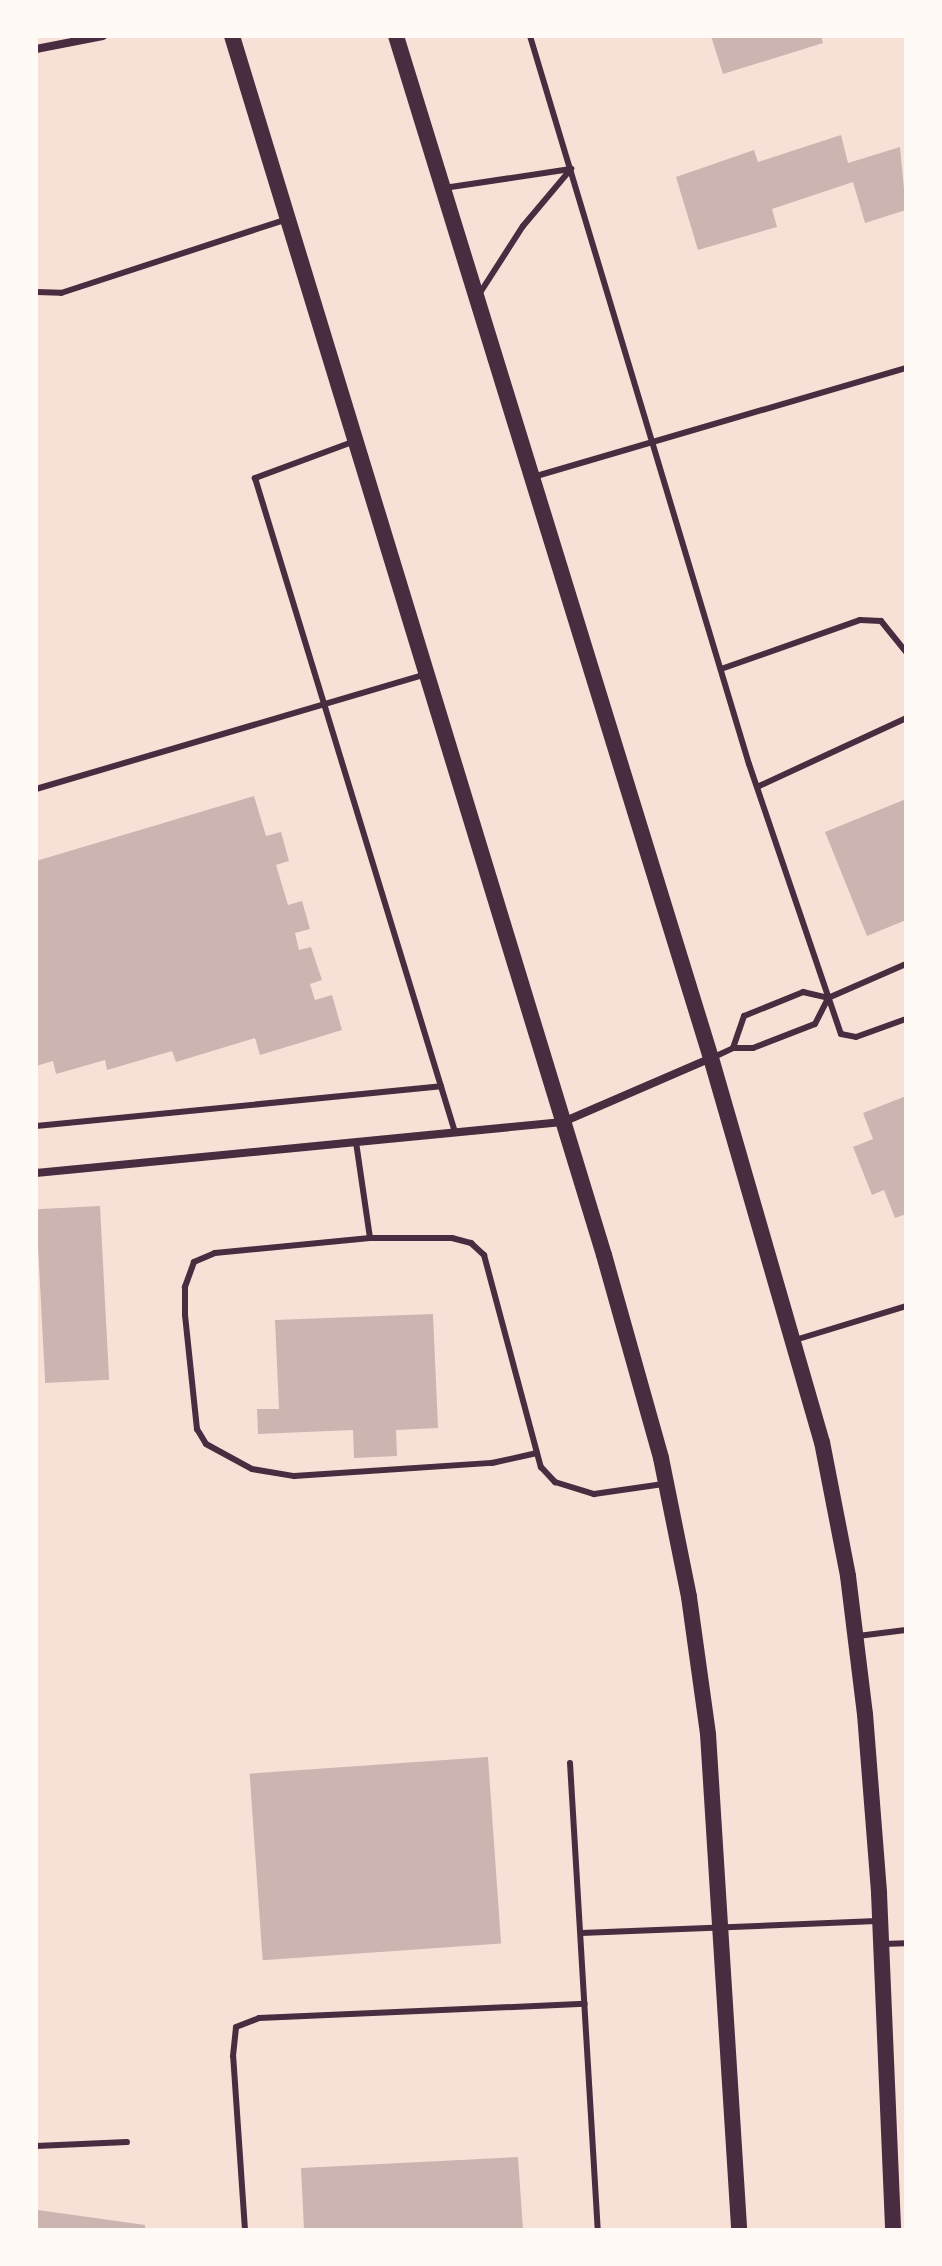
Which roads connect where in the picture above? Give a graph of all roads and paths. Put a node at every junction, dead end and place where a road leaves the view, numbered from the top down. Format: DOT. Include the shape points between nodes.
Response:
graph roads {
  1 [pos="103,36"];
  2 [pos="232,36"];
  3 [pos="396,36"];
  4 [pos="530,36"];
  5 [pos="36,49"];
  6 [pos="571,169"];
  7 [pos="442,188"];
  8 [pos="287,219"];
  9 [pos="36,292"];
  10 [pos="476,299"];
  11 [pos="906,368"];
  12 [pos="355,441"];
  13 [pos="654,441"];
  14 [pos="531,477"];
  15 [pos="906,652"];
  16 [pos="721,669"];
  17 [pos="427,674"];
  18 [pos="324,701"];
  19 [pos="906,718"];
  20 [pos="757,787"];
  21 [pos="36,789"];
  22 [pos="906,964"];
  23 [pos="828,998"];
  24 [pos="906,1019"];
  25 [pos="733,1048"];
  26 [pos="711,1058"];
  27 [pos="441,1086"];
  28 [pos="563,1122"];
  29 [pos="36,1126"];
  30 [pos="455,1132"];
  31 [pos="356,1142"];
  32 [pos="36,1173"];
  33 [pos="370,1238"];
  34 [pos="906,1306"];
  35 [pos="795,1340"];
  36 [pos="537,1453"];
  37 [pos="666,1483"];
  38 [pos="906,1630"];
  39 [pos="856,1636"];
  40 [pos="570,1763"];
  41 [pos="880,1921"];
  42 [pos="720,1926"];
  43 [pos="581,1933"];
  44 [pos="906,1943"];
  45 [pos="881,1944"];
  46 [pos="585,2004"];
  47 [pos="127,2142"];
  48 [pos="36,2146"];
  49 [pos="245,2230"];
  50 [pos="598,2230"];
  51 [pos="739,2230"];
  52 [pos="893,2230"];
  1 -- 5 [label="street"];
  2 -- 8 [label="main road"];
  3 -- 7 [label="main road"];
  4 -- 6 [label="lane"];
  6 -- 7 [label="lane"];
  6 -- 10 [label="lane" via="523,226"];
  6 -- 13 [label="lane"];
  7 -- 10 [label="main road"];
  8 -- 9 [label="lane" via="61,293"];
  8 -- 12 [label="main road"];
  10 -- 14 [label="main road"];
  11 -- 13 [label="lane"];
  12 -- 17 [label="main road"];
  12 -- 18 [label="lane" via="255,478"];
  13 -- 14 [label="lane"];
  13 -- 16 [label="lane"];
  14 -- 26 [label="main road"];
  15 -- 16 [label="lane" via="881,621 860,620"];
  16 -- 20 [label="lane"];
  17 -- 18 [label="lane"];
  17 -- 28 [label="main road"];
  18 -- 21 [label="lane"];
  18 -- 27 [label="lane"];
  19 -- 20 [label="lane"];
  20 -- 23 [label="lane"];
  22 -- 23 [label="lane"];
  23 -- 24 [label="lane" via="841,1034 847,1037"];
  23 -- 25 [label="lane" via="815,1024 753,1048"];
  23 -- 25 [label="lane" via="803,992 744,1016"];
  25 -- 26 [label="lane"];
  26 -- 28 [label="street"];
  26 -- 35 [label="main road"];
  27 -- 29 [label="lane"];
  27 -- 30 [label="lane"];
  28 -- 30 [label="street"];
  28 -- 37 [label="main road"];
  30 -- 31 [label="street"];
  31 -- 32 [label="street"];
  31 -- 33 [label="lane"];
  33 -- 36 [label="lane" via="452,1238 471,1243 484,1255"];
  33 -- 36 [label="lane" via="215,1253 194,1262 185,1287 185,1315 197,1429 206,1444 252,1469 294,1476 492,1463"];
  34 -- 35 [label="lane"];
  35 -- 39 [label="main road" via="836,1510"];
  36 -- 37 [label="lane" via="548,1475 575,1491 594,1494"];
  37 -- 42 [label="main road" via="700,1663"];
  38 -- 39 [label="lane"];
  39 -- 41 [label="main road"];
  40 -- 43 [label="lane"];
  41 -- 42 [label="lane"];
  41 -- 45 [label="main road"];
  42 -- 43 [label="lane"];
  42 -- 51 [label="main road"];
  43 -- 46 [label="lane"];
  44 -- 45 [label="lane"];
  45 -- 52 [label="main road"];
  46 -- 49 [label="lane" via="259,2018 236,2027 233,2056"];
  46 -- 50 [label="lane"];
  47 -- 48 [label="lane"];
}
